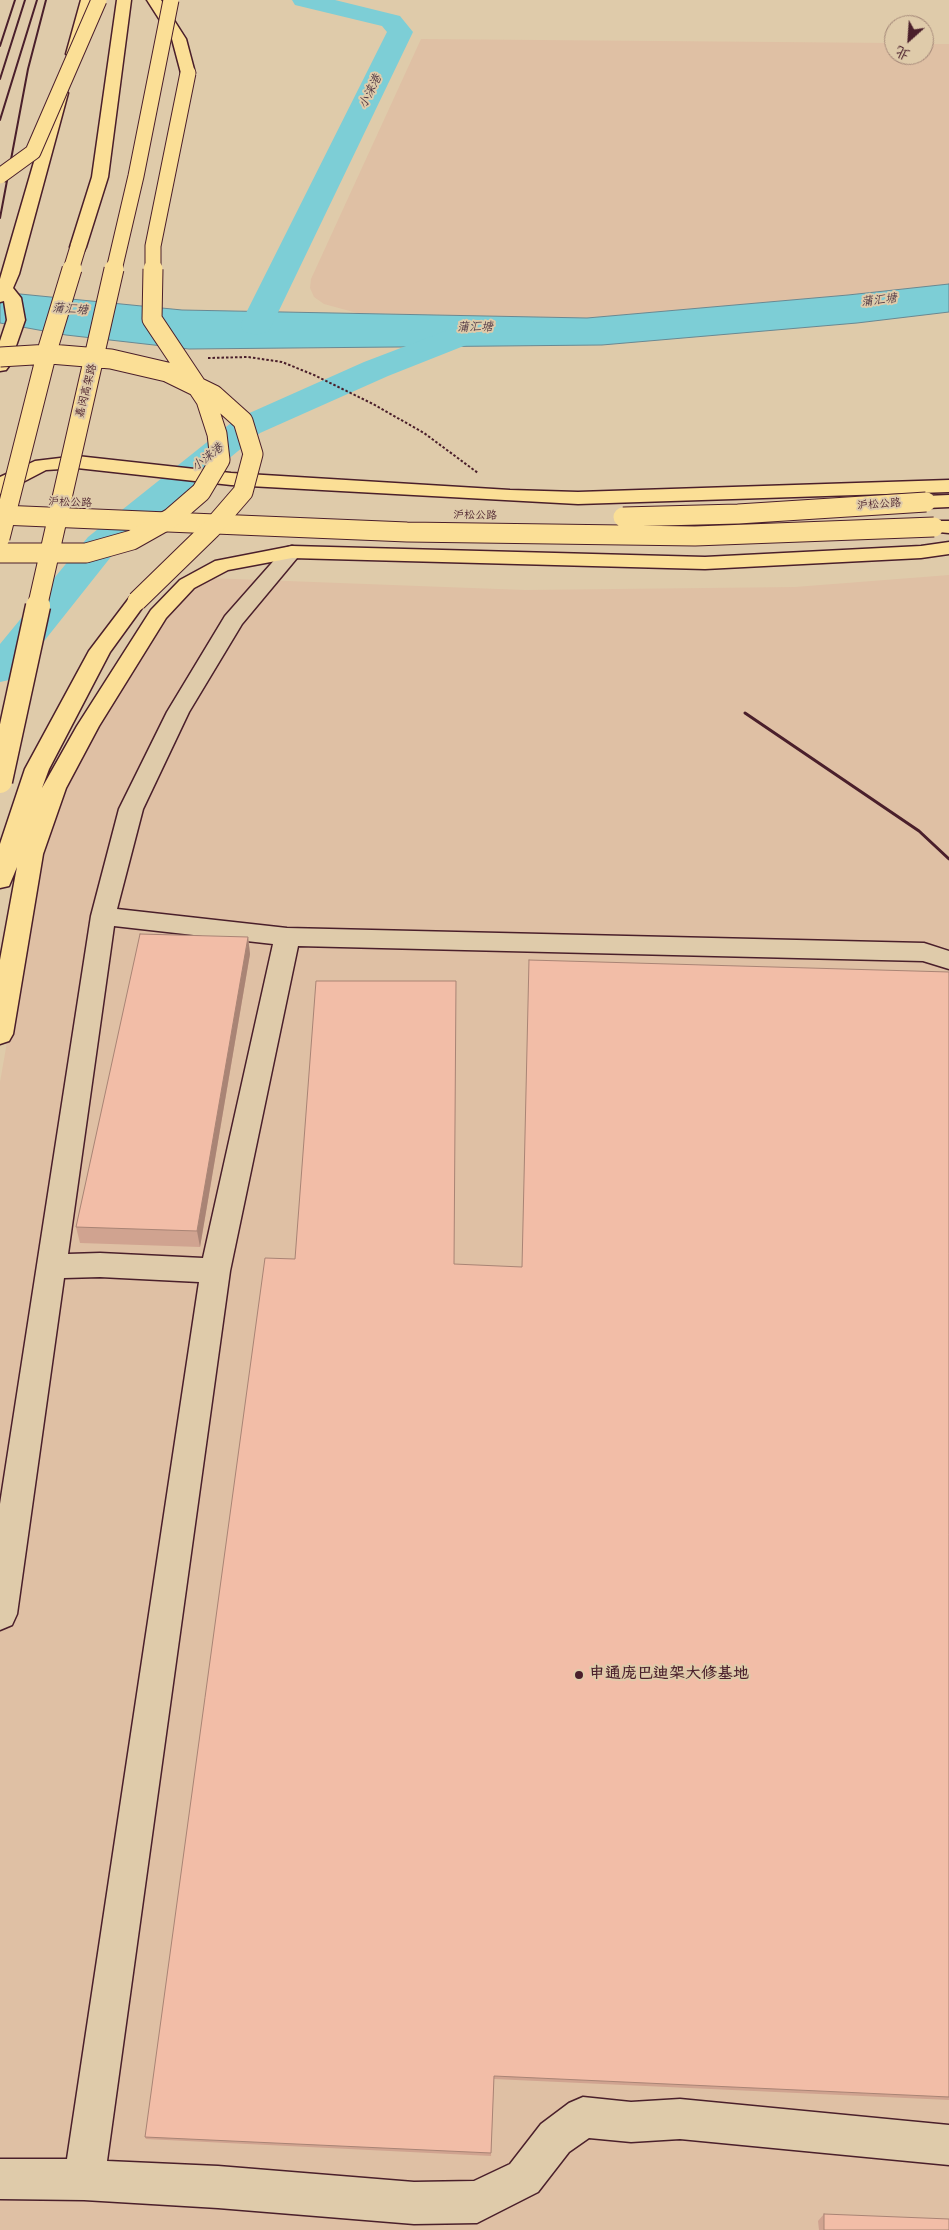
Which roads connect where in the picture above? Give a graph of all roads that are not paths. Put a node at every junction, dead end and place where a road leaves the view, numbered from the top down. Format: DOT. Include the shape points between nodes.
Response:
graph roads {
  1 [pos="88,0"];
  2 [pos="99,0"];
  3 [pos="124,0"];
  4 [pos="154,0"];
  5 [pos="171,0"];
  6 [pos="0,176"];
  7 [pos="0,284"];
  8 [pos="0,296"];
  9 [pos="0,357"];
  10 [pos="0,366"];
  11 [pos="949,486"];
  12 [pos="0,488"];
  13 [pos="0,501"];
  14 [pos="949,501"];
  15 [pos="0,515"];
  16 [pos="942,527"];
  17 [pos="0,538"];
  18 [pos="949,548"];
  19 [pos="292,552"];
  20 [pos="0,553"];
  21 [pos="0,781"];
  22 [pos="0,880"];
  23 [pos="103,916"];
  24 [pos="287,937"];
  25 [pos="949,960"];
  26 [pos="0,1034"];
  27 [pos="50,1266"];
  28 [pos="215,1271"];
  29 [pos="0,1614"];
  30 [pos="949,2145"];
  31 [pos="0,2180"];
  32 [pos="84,2180"];
  1 -- 8 [label="main road, bridge" via="11,274"];
  2 -- 6 [label="main road, bridge" via="33,152"];
  3 -- 17 [label="main road, bridge" via="100,177 48,348"];
  4 -- 20 [label="main road, bridge" via="178,39 188,73 153,246 152,319 206,400 217,434 220,460 202,492 171,518 132,540 86,552"];
  5 -- 21 [label="main road, 嘉闵高架路, bridge" via="136,176 63,489"];
  7 -- 10 [label="main road" via="12,298 16,320"];
  9 -- 22 [label="main road, bridge" via="50,354 111,359 167,372 214,394 242,421 253,454 243,492 211,529 137,601 100,651 37,769"];
  11 -- 12 [label="main road" via="578,498 231,479 77,462 42,465"];
  13 -- 14 [label="main road, 沪松公路, bridge" via="586,518 738,514"];
  15 -- 16 [label="main road, 沪松公路, bridge" via="407,532 695,536"];
  18 -- 19 [label="main road" via="704,563"];
  19 -- 23 [label="lane" via="233,621 178,712 131,809"];
  19 -- 26 [label="main road" via="222,565 187,584 158,614 88,726 54,788 31,854"];
  23 -- 24 [label="lane"];
  23 -- 27 [label="lane"];
  24 -- 25 [label="lane" via="924,952"];
  24 -- 28 [label="lane"];
  27 -- 28 [label="lane" via="100,1264"];
  27 -- 29 [label="lane"];
  28 -- 32 [label="lane"];
  30 -- 32 [label="lane" via="680,2119 631,2122 583,2117 554,2138 524,2178 477,2202 414,2203"];
  31 -- 32 [label="lane"];
}
